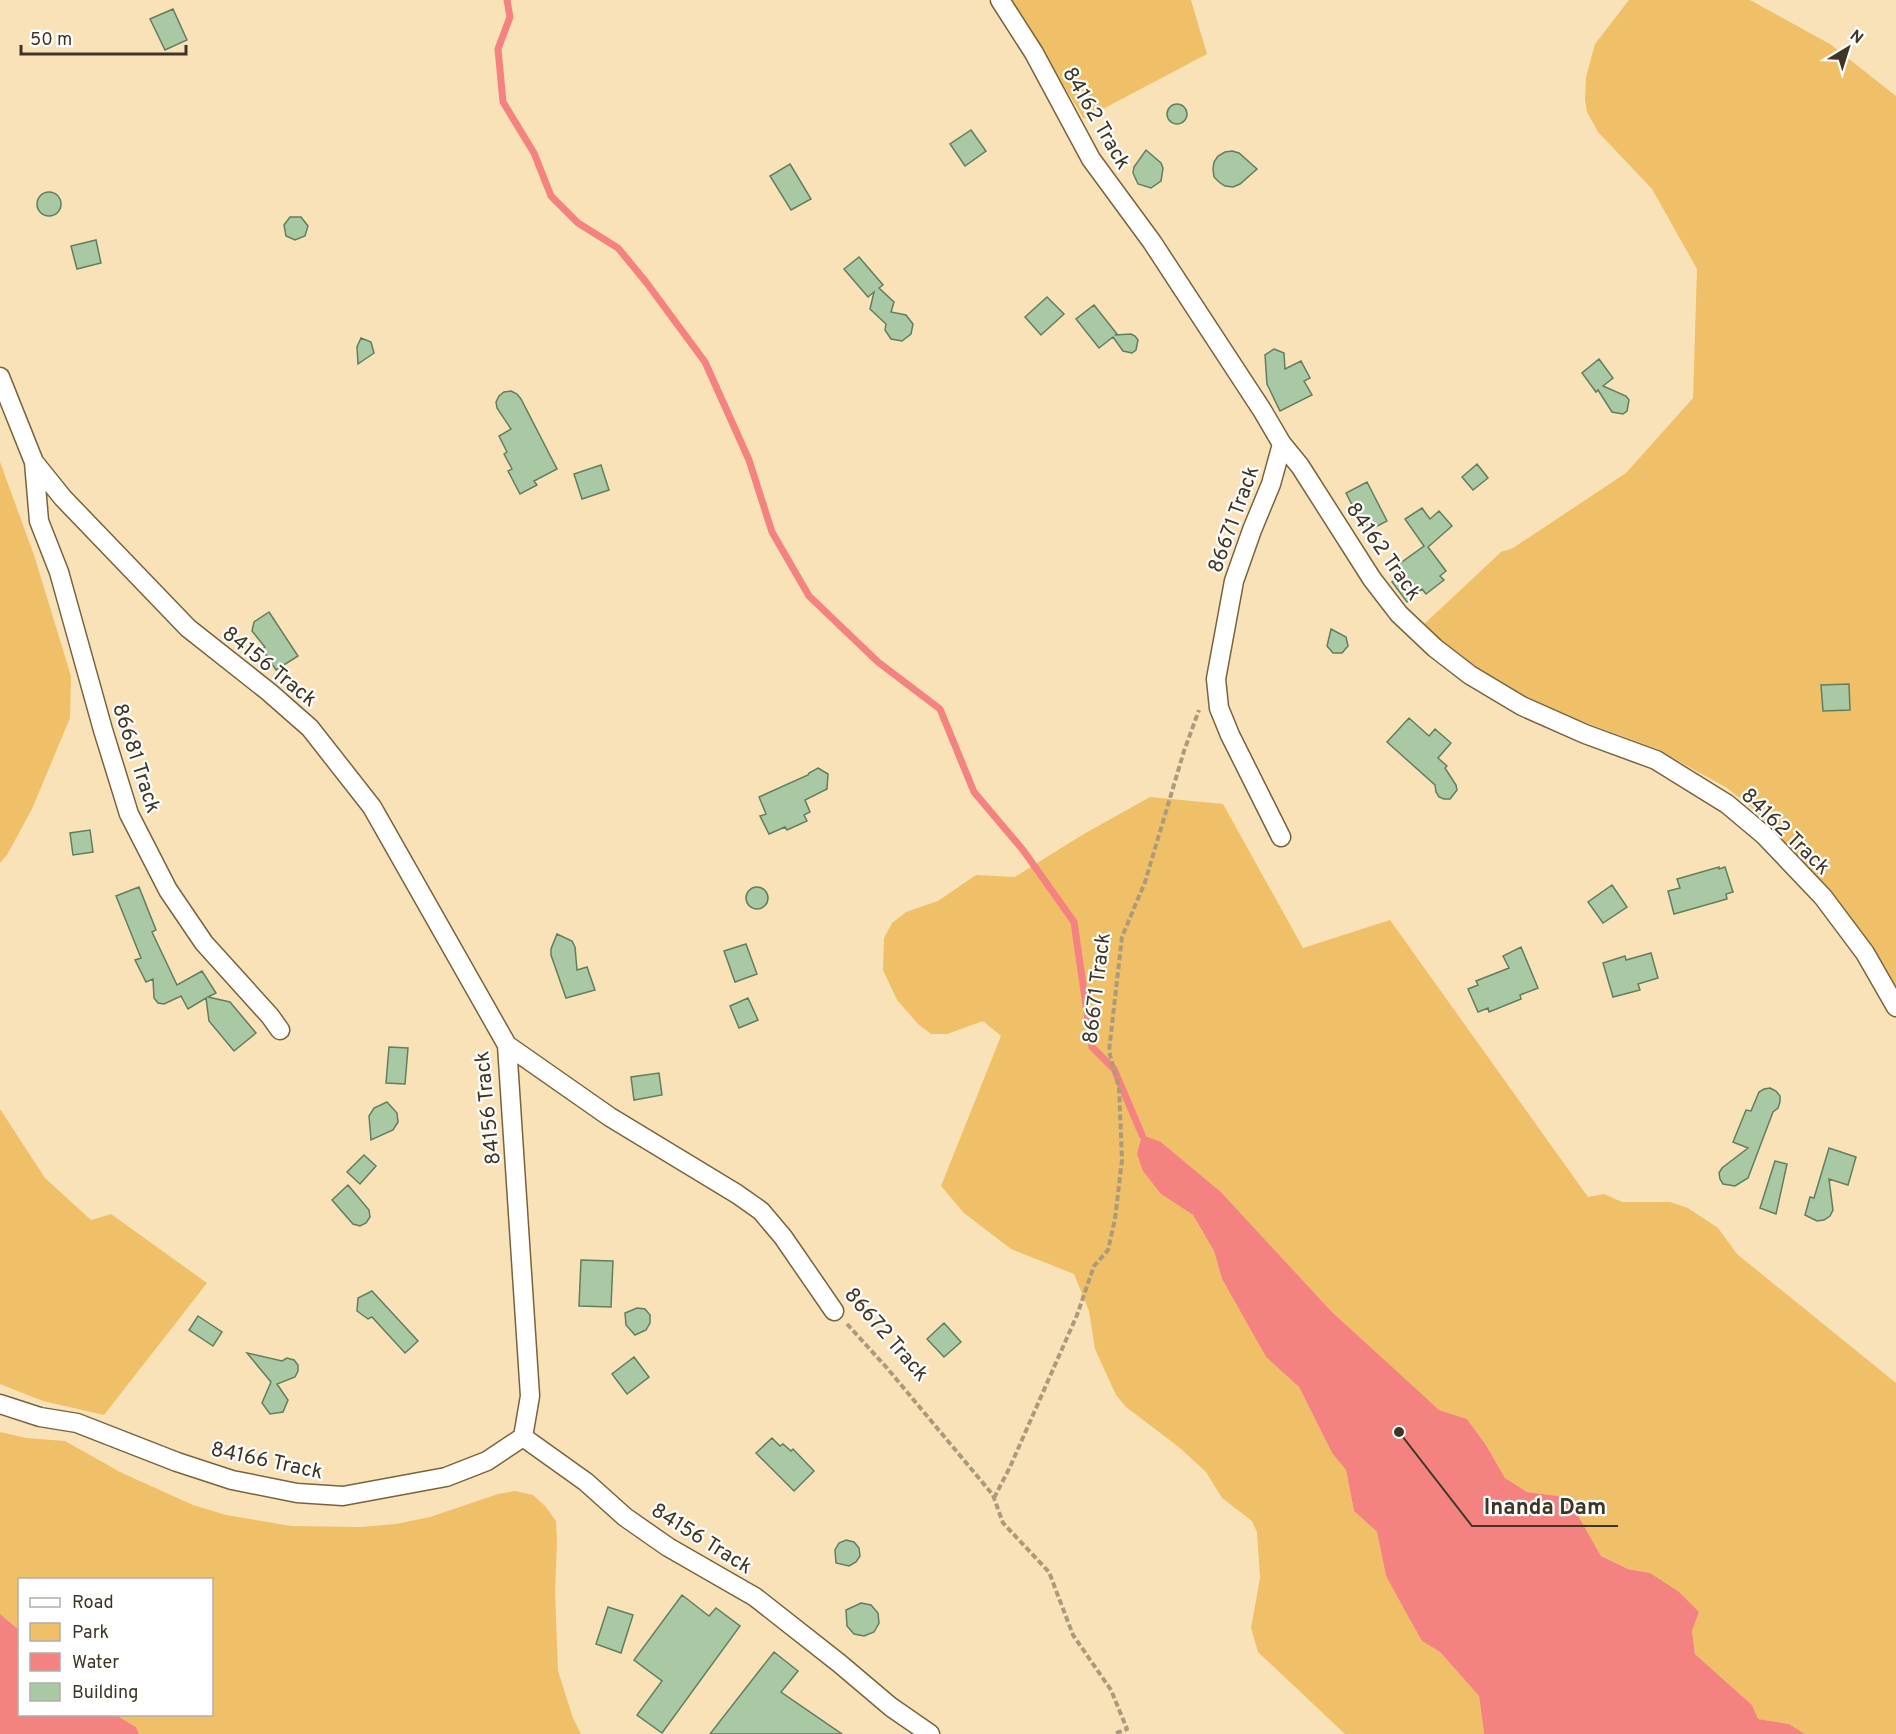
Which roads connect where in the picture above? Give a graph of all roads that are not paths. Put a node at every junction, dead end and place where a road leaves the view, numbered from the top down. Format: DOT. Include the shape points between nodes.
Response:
graph roads {
  1 [pos="1000,0"];
  2 [pos="0,377"];
  3 [pos="1282,444"];
  4 [pos="34,462"];
  5 [pos="1281,837"];
  6 [pos="1896,1007"];
  7 [pos="280,1030"];
  8 [pos="507,1045"];
  9 [pos="834,1311"];
  10 [pos="0,1404"];
  11 [pos="523,1437"];
  12 [pos="930,1734"];
  1 -- 3 [label="street, 84162 Track" via="1034,53 1091,159 1152,242"];
  2 -- 4 [label="street, 84156 Track"];
  3 -- 5 [label="street, 86671 Track" via="1271,484 1233,581 1216,679 1220,708 1230,735"];
  3 -- 6 [label="street, 84162 Track" via="1372,579 1399,614 1428,641 1470,675 1522,706 1656,760 1727,804 1764,835 1823,897 1865,953"];
  4 -- 7 [label="street, 86681 Track" via="39,521 59,572 129,814 168,890 204,943"];
  4 -- 8 [label="street, 84156 Track" via="63,498 188,628 310,728 372,807"];
  8 -- 9 [label="street, 86672 Track" via="610,1117 761,1211"];
  8 -- 11 [label="street, 84156 Track" via="530,1396"];
  10 -- 11 [label="street, 84166 Track" via="40,1417 77,1423 232,1480 297,1493 343,1496 446,1477 487,1461"];
  11 -- 12 [label="street, 84156 Track" via="668,1547 755,1598"];
}
